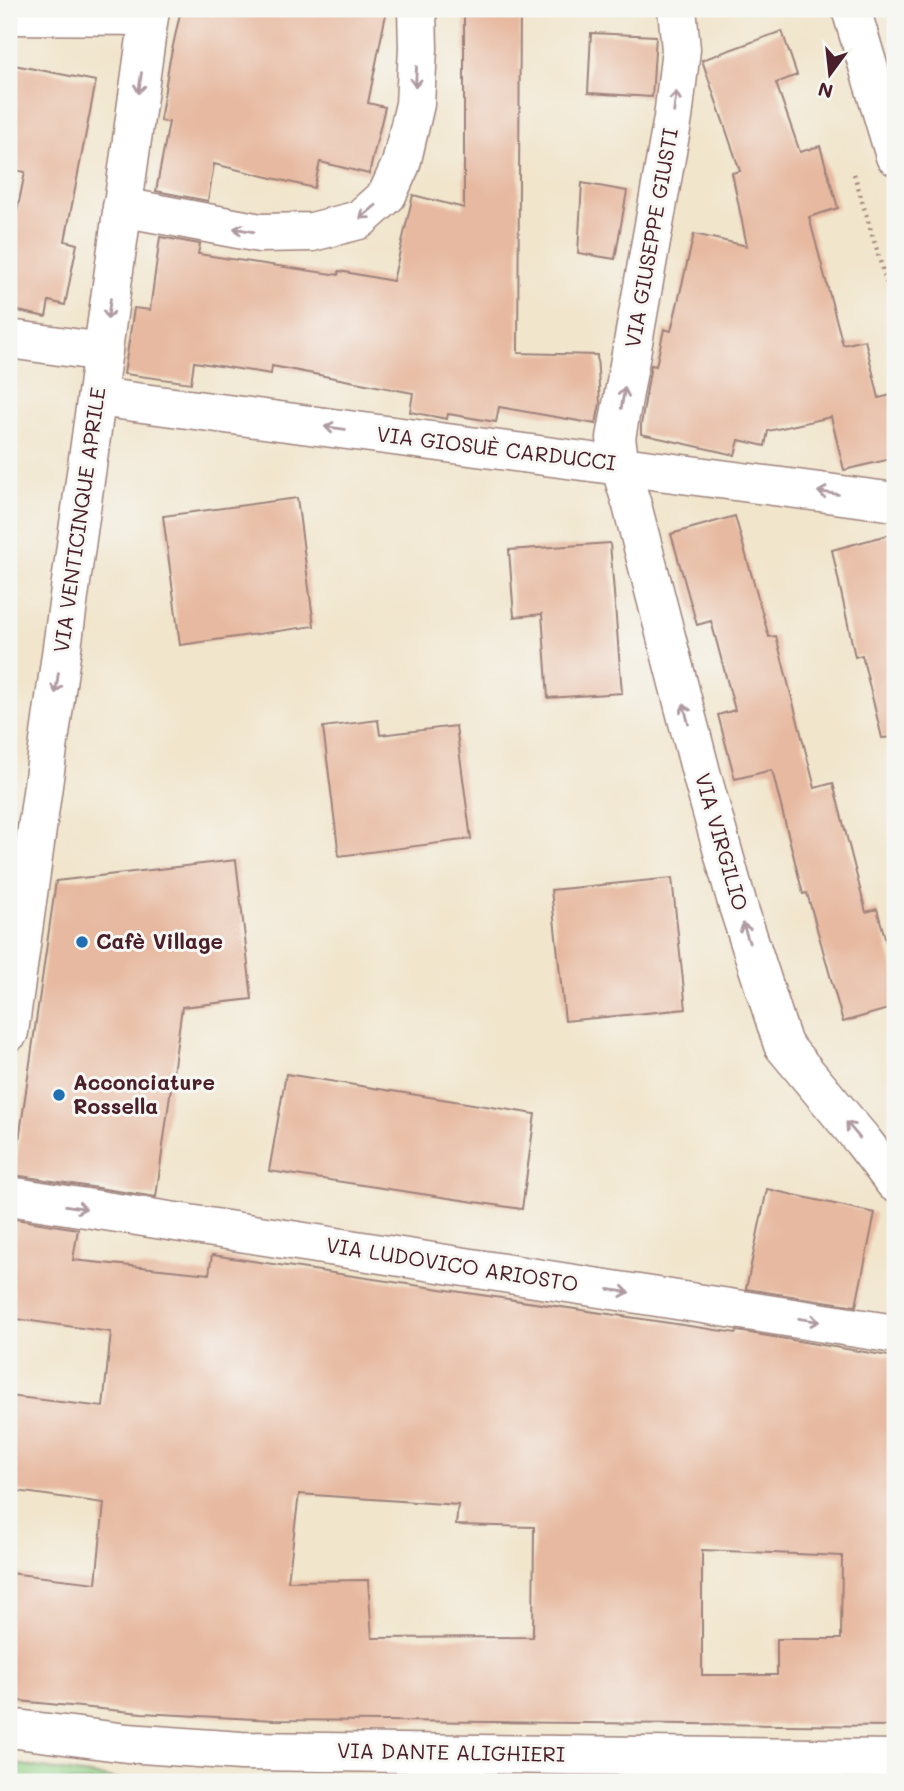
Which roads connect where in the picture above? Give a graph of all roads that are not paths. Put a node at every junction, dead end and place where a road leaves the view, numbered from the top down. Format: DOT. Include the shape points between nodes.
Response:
graph roads {
  1 [pos="418,9"];
  2 [pos="677,9"];
  3 [pos="851,9"];
  4 [pos="150,12"];
  5 [pos="9,15"];
  6 [pos="895,156"];
  7 [pos="122,207"];
  8 [pos="9,339"];
  9 [pos="103,352"];
  10 [pos="97,397"];
  11 [pos="620,466"];
  12 [pos="895,502"];
  13 [pos="24,812"];
  14 [pos="9,1032"];
  15 [pos="895,1183"];
  16 [pos="9,1196"];
  17 [pos="895,1334"];
  18 [pos="9,1728"];
  19 [pos="895,1759"];
  1 -- 7 [label="street, one-way" via="415,104 401,164 387,195 359,219 312,232 260,233"];
  11 -- 2 [label="street, VIA GIUSEPPE GIUSTI, one-way" via="617,438 675,104 681,49"];
  3 -- 6 [label="street"];
  4 -- 5 [label="street"];
  4 -- 7 [label="street, VIA VENTICINQUE APRILE, one-way"];
  7 -- 9 [label="street, VIA VENTICINQUE APRILE, one-way"];
  8 -- 9 [label="street"];
  9 -- 10 [label="street, VIA VENTICINQUE APRILE"];
  11 -- 10 [label="street, VIA GIOSUÈ CARDUCCI, one-way"];
  10 -- 13 [label="street, VIA VENTICINQUE APRILE, one-way"];
  12 -- 11 [label="street, VIA GIOSUÈ CARDUCCI, one-way"];
  15 -- 11 [label="street, VIA VIRGILIO, one-way" via="783,1045 738,906"];
  13 -- 14 [label="street, VIA VENTICINQUE APRILE"];
  16 -- 17 [label="street, VIA LUDOVICO ARIOSTO, one-way"];
  18 -- 19 [label="street, VIA DANTE ALIGHIERI" via="241,1751"];
}
